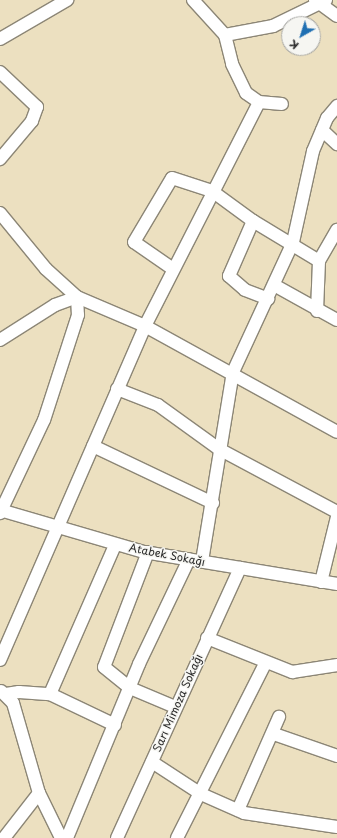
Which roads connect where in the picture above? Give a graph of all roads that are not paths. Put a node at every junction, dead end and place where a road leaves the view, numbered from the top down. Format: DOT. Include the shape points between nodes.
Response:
graph roads {
  1 [pos="66,0"];
  2 [pos="193,0"];
  3 [pos="319,2"];
  4 [pos="337,16"];
  5 [pos="225,35"];
  6 [pos="0,39"];
  7 [pos="0,72"];
  8 [pos="259,102"];
  9 [pos="282,104"];
  10 [pos="337,106"];
  11 [pos="322,130"];
  12 [pos="337,144"];
  13 [pos="0,159"];
  14 [pos="212,191"];
  15 [pos="0,213"];
  16 [pos="253,221"];
  17 [pos="337,230"];
  18 [pos="293,242"];
  19 [pos="319,261"];
  20 [pos="173,269"];
  21 [pos="274,285"];
  22 [pos="77,297"];
  23 [pos="268,299"];
  24 [pos="317,311"];
  25 [pos="337,320"];
  26 [pos="145,326"];
  27 [pos="0,340"];
  28 [pos="233,372"];
  29 [pos="118,390"];
  30 [pos="337,432"];
  31 [pos="93,446"];
  32 [pos="219,449"];
  33 [pos="213,503"];
  34 [pos="0,511"];
  35 [pos="337,512"];
  36 [pos="337,517"];
  37 [pos="57,527"];
  38 [pos="115,545"];
  39 [pos="148,552"];
  40 [pos="189,559"];
  41 [pos="202,562"];
  42 [pos="240,568"];
  43 [pos="321,582"];
  44 [pos="337,584"];
  45 [pos="207,638"];
  46 [pos="0,660"];
  47 [pos="265,664"];
  48 [pos="337,665"];
  49 [pos="130,688"];
  50 [pos="3,693"];
  51 [pos="50,694"];
  52 [pos="175,707"];
  53 [pos="279,717"];
  54 [pos="115,725"];
  55 [pos="274,734"];
  56 [pos="337,756"];
  57 [pos="152,762"];
  58 [pos="39,793"];
  59 [pos="201,794"];
  60 [pos="238,810"];
  61 [pos="337,827"];
  62 [pos="4,838"];
  63 [pos="61,838"];
  64 [pos="67,838"];
  65 [pos="117,838"];
  66 [pos="177,838"];
  1 -- 6 [label="street"];
  2 -- 5 [label="street"];
  3 -- 4 [label="street"];
  3 -- 5 [label="street" via="272,26"];
  5 -- 8 [label="street" via="232,64 246,93"];
  7 -- 13 [label="street" via="37,107 32,121"];
  8 -- 9 [label="street"];
  8 -- 14 [label="street"];
  10 -- 11 [label="street"];
  11 -- 12 [label="street"];
  11 -- 18 [label="street" via="313,151"];
  14 -- 16 [label="street"];
  14 -- 20 [label="street"];
  14 -- 20 [label="street" via="172,178 134,242"];
  15 -- 22 [label="street" via="46,269"];
  16 -- 18 [label="street"];
  16 -- 23 [label="street" via="229,276 245,290"];
  17 -- 19 [label="street"];
  18 -- 19 [label="street"];
  18 -- 21 [label="street"];
  19 -- 24 [label="street"];
  20 -- 26 [label="street"];
  21 -- 23 [label="street"];
  21 -- 24 [label="street"];
  22 -- 26 [label="street"];
  22 -- 27 [label="street" via="55,305"];
  22 -- 34 [label="street" via="78,314 44,420"];
  23 -- 28 [label="street"];
  24 -- 25 [label="street"];
  26 -- 28 [label="street"];
  26 -- 29 [label="street"];
  28 -- 30 [label="street"];
  28 -- 32 [label="street"];
  29 -- 31 [label="street"];
  29 -- 32 [label="street" via="158,405"];
  31 -- 33 [label="street"];
  31 -- 37 [label="street"];
  32 -- 33 [label="street"];
  32 -- 35 [label="street"];
  33 -- 41 [label="street"];
  34 -- 37 [label="street, Atabek Sokağı"];
  36 -- 43 [label="street"];
  37 -- 38 [label="street, Atabek Sokağı"];
  37 -- 46 [label="street"];
  38 -- 39 [label="street, Atabek Sokağı"];
  38 -- 51 [label="street"];
  39 -- 40 [label="street, Atabek Sokağı"];
  39 -- 49 [label="street" via="104,667"];
  40 -- 41 [label="street, Atabek Sokağı"];
  40 -- 49 [label="street"];
  41 -- 42 [label="street, Atabek Sokağı"];
  42 -- 43 [label="street, Atabek Sokağı"];
  42 -- 45 [label="street, Sarı Mimoza Sokağı"];
  43 -- 44 [label="street, Atabek Sokağı"];
  45 -- 47 [label="street"];
  45 -- 52 [label="street, Sarı Mimoza Sokağı"];
  47 -- 48 [label="street" via="300,672"];
  47 -- 59 [label="street"];
  49 -- 52 [label="street"];
  49 -- 54 [label="street"];
  50 -- 51 [label="street"];
  50 -- 58 [label="street" via="13,703"];
  51 -- 54 [label="street"];
  52 -- 57 [label="street, Sarı Mimoza Sokağı"];
  53 -- 55 [label="street"];
  54 -- 64 [label="street"];
  55 -- 56 [label="street"];
  55 -- 60 [label="street"];
  57 -- 59 [label="street"];
  57 -- 65 [label="street, Sarı Mimoza Sokağı"];
  58 -- 62 [label="street"];
  58 -- 63 [label="street"];
  59 -- 60 [label="street"];
  59 -- 66 [label="street"];
  60 -- 61 [label="street"];
}
